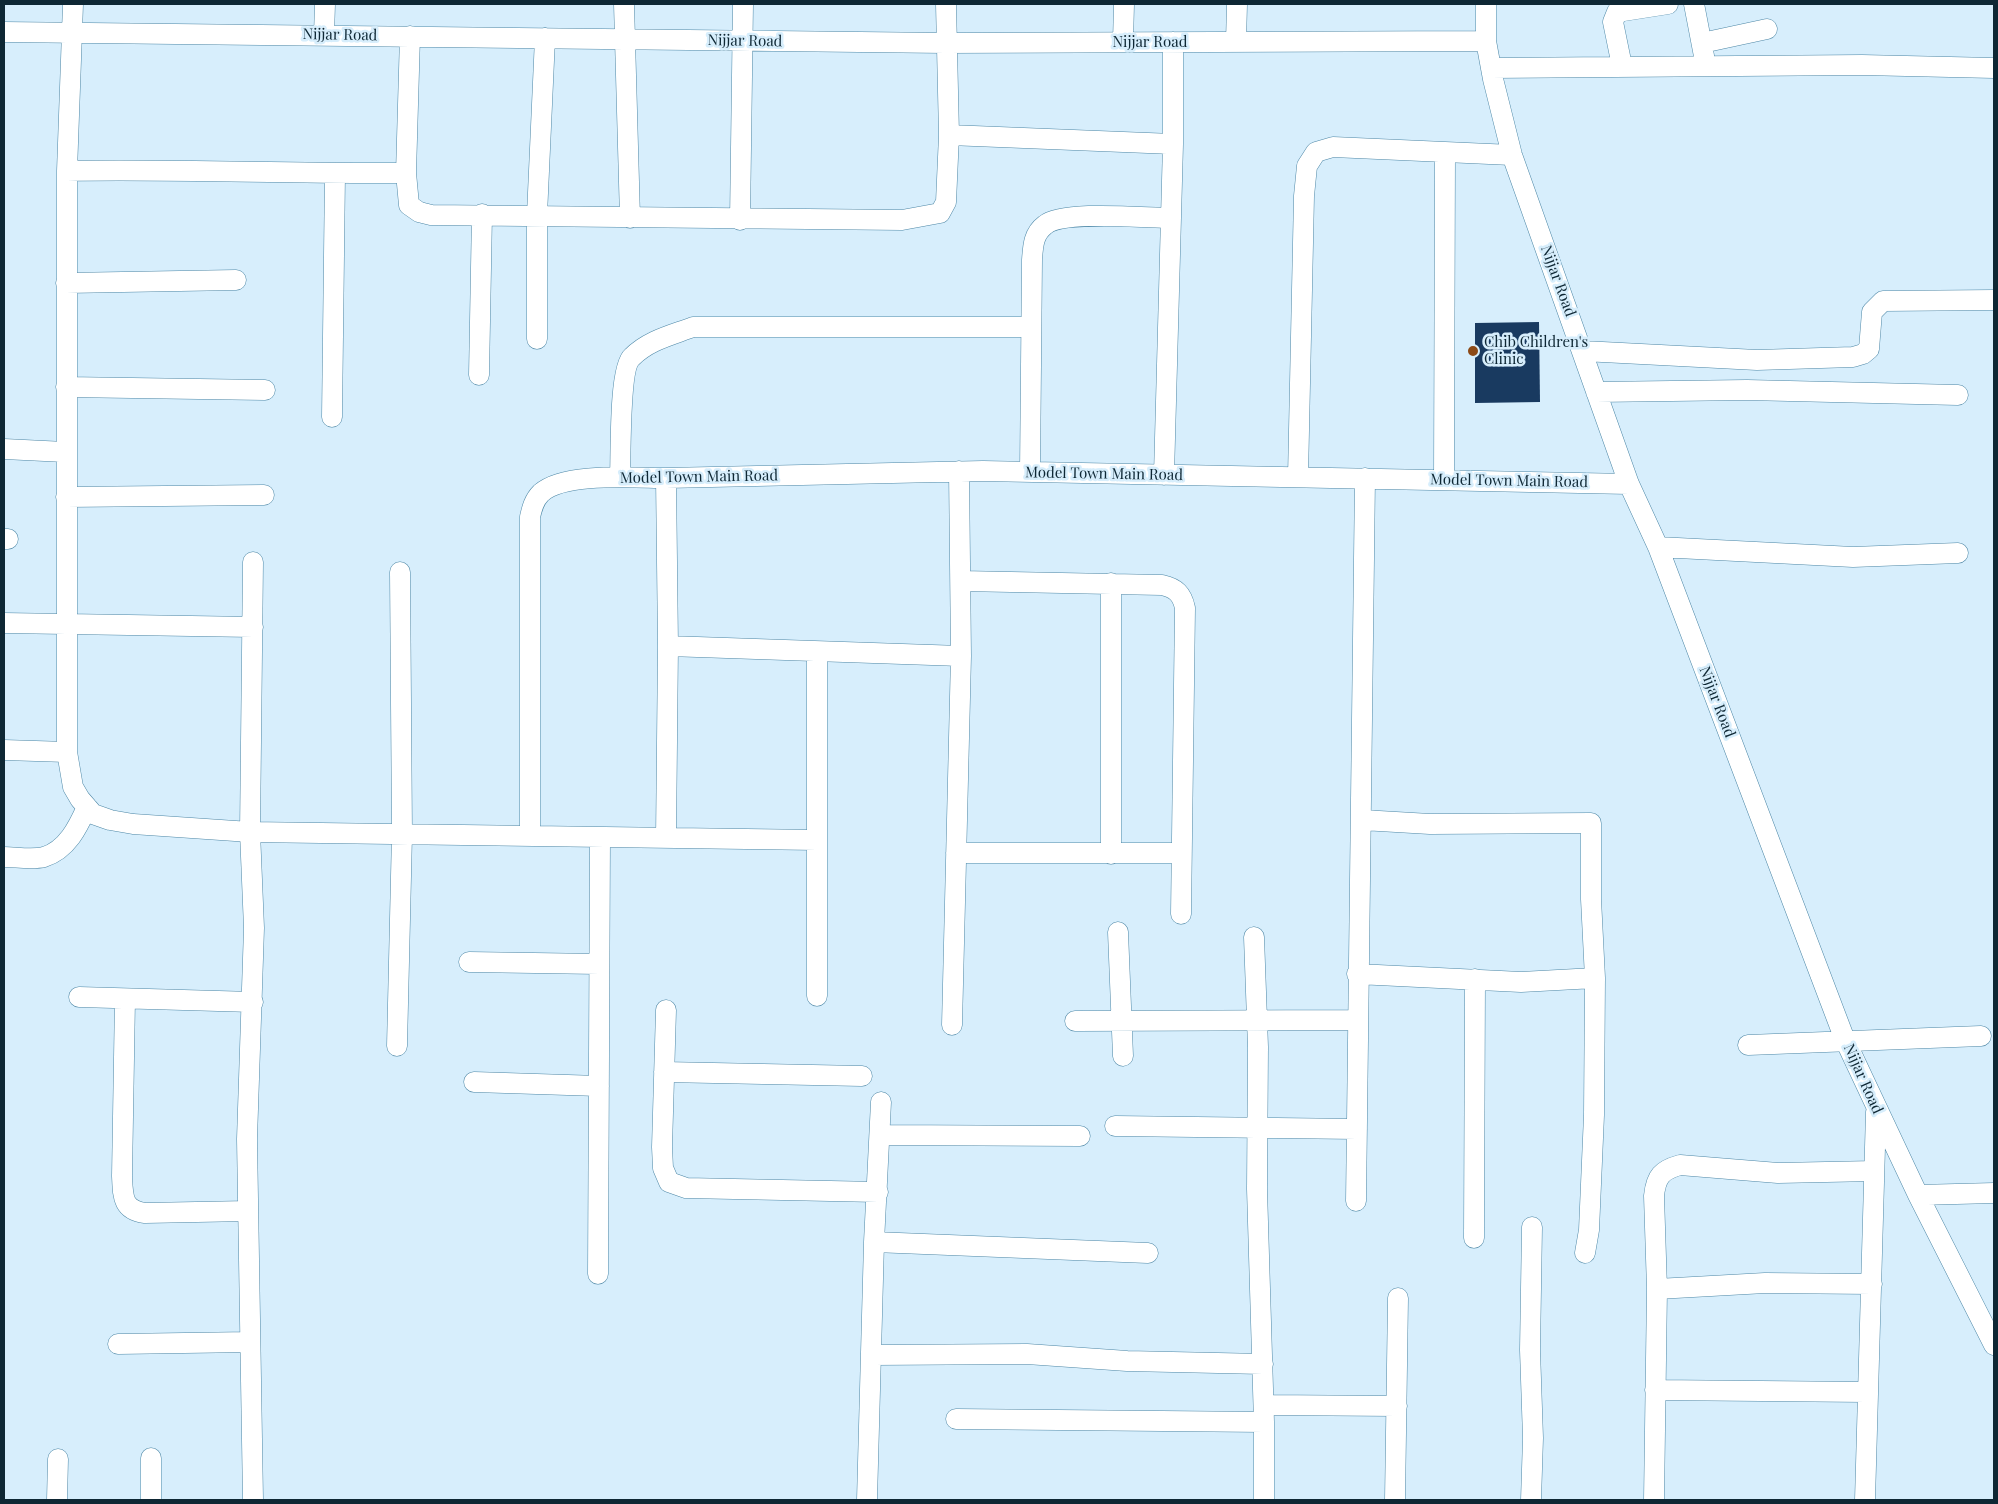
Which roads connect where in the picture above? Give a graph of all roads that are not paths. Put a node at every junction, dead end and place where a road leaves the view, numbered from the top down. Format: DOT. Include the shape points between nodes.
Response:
graph roads {
  1 [pos="73,4"];
  2 [pos="325,4"];
  3 [pos="624,4"];
  4 [pos="743,4"];
  5 [pos="946,4"];
  6 [pos="1124,4"];
  7 [pos="1237,4"];
  8 [pos="1486,4"];
  9 [pos="1668,4"];
  10 [pos="1694,4"];
  11 [pos="1767,29"];
  12 [pos="4,32"];
  13 [pos="73,32"];
  14 [pos="1746,34"];
  15 [pos="324,35"];
  16 [pos="410,36"];
  17 [pos="545,38"];
  18 [pos="624,40"];
  19 [pos="743,41"];
  20 [pos="1486,41"];
  21 [pos="945,42"];
  22 [pos="1124,42"];
  23 [pos="1173,42"];
  24 [pos="1236,42"];
  25 [pos="1702,42"];
  26 [pos="1622,66"];
  27 [pos="1706,66"];
  28 [pos="1751,66"];
  29 [pos="1491,68"];
  30 [pos="1994,68"];
  31 [pos="949,135"];
  32 [pos="1173,144"];
  33 [pos="1445,152"];
  34 [pos="1512,155"];
  35 [pos="67,171"];
  36 [pos="406,173"];
  37 [pos="335,174"];
  38 [pos="482,214"];
  39 [pos="537,215"];
  40 [pos="630,218"];
  41 [pos="1171,218"];
  42 [pos="740,220"];
  43 [pos="236,280"];
  44 [pos="66,283"];
  45 [pos="1994,300"];
  46 [pos="1031,327"];
  47 [pos="537,339"];
  48 [pos="1583,351"];
  49 [pos="479,375"];
  50 [pos="66,387"];
  51 [pos="265,390"];
  52 [pos="1596,392"];
  53 [pos="1958,395"];
  54 [pos="332,417"];
  55 [pos="4,449"];
  56 [pos="65,452"];
  57 [pos="959,471"];
  58 [pos="1030,472"];
  59 [pos="1164,475"];
  60 [pos="620,477"];
  61 [pos="1298,477"];
  62 [pos="666,478"];
  63 [pos="1365,478"];
  64 [pos="1444,479"];
  65 [pos="1629,484"];
  66 [pos="264,495"];
  67 [pos="66,497"];
  68 [pos="1658,547"];
  69 [pos="1958,553"];
  70 [pos="253,562"];
  71 [pos="400,572"];
  72 [pos="961,580"];
  73 [pos="1111,582"];
  74 [pos="4,623"];
  75 [pos="67,623"];
  76 [pos="253,627"];
  77 [pos="668,646"];
  78 [pos="816,652"];
  79 [pos="961,656"];
  80 [pos="4,750"];
  81 [pos="67,752"];
  82 [pos="87,807"];
  83 [pos="1362,820"];
  84 [pos="250,832"];
  85 [pos="402,834"];
  86 [pos="530,835"];
  87 [pos="600,837"];
  88 [pos="666,838"];
  89 [pos="817,840"];
  90 [pos="956,853"];
  91 [pos="1181,853"];
  92 [pos="1111,854"];
  93 [pos="4,857"];
  94 [pos="1181,914"];
  95 [pos="1118,932"];
  96 [pos="1254,937"];
  97 [pos="469,962"];
  98 [pos="599,964"];
  99 [pos="1357,974"];
  100 [pos="1595,978"];
  101 [pos="1475,979"];
  102 [pos="816,996"];
  103 [pos="79,998"];
  104 [pos="125,999"];
  105 [pos="253,1002"];
  106 [pos="666,1010"];
  107 [pos="1358,1020"];
  108 [pos="1075,1022"];
  109 [pos="1121,1022"];
  110 [pos="1257,1022"];
  111 [pos="952,1025"];
  112 [pos="1981,1036"];
  113 [pos="1845,1040"];
  114 [pos="1748,1044"];
  115 [pos="397,1046"];
  116 [pos="1123,1056"];
  117 [pos="664,1072"];
  118 [pos="862,1076"];
  119 [pos="474,1082"];
  120 [pos="599,1086"];
  121 [pos="881,1102"];
  122 [pos="1876,1109"];
  123 [pos="1115,1126"];
  124 [pos="1257,1128"];
  125 [pos="1357,1129"];
  126 [pos="880,1135"];
  127 [pos="1080,1136"];
  128 [pos="1874,1171"];
  129 [pos="878,1192"];
  130 [pos="1994,1193"];
  131 [pos="1918,1195"];
  132 [pos="1356,1202"];
  133 [pos="248,1211"];
  134 [pos="1532,1227"];
  135 [pos="1474,1238"];
  136 [pos="874,1242"];
  137 [pos="1148,1253"];
  138 [pos="1584,1254"];
  139 [pos="598,1274"];
  140 [pos="1872,1284"];
  141 [pos="1657,1289"];
  142 [pos="1398,1298"];
  143 [pos="250,1342"];
  144 [pos="118,1344"];
  145 [pos="1994,1345"];
  146 [pos="872,1354"];
  147 [pos="1263,1364"];
  148 [pos="1655,1390"];
  149 [pos="1866,1392"];
  150 [pos="1397,1406"];
  151 [pos="1264,1413"];
  152 [pos="956,1419"];
  153 [pos="151,1458"];
  154 [pos="58,1459"];
  155 [pos="57,1500"];
  156 [pos="151,1500"];
  157 [pos="253,1500"];
  158 [pos="867,1500"];
  159 [pos="1264,1500"];
  160 [pos="1395,1500"];
  161 [pos="1531,1500"];
  162 [pos="1654,1500"];
  163 [pos="1865,1500"];
  1 -- 13 [label="street"];
  2 -- 15 [label="street"];
  3 -- 18 [label="street"];
  4 -- 19 [label="street"];
  5 -- 21 [label="street"];
  6 -- 22 [label="street"];
  7 -- 24 [label="street"];
  8 -- 20 [label="street, Nijjar Road"];
  9 -- 26 [label="street" via="1617,12 1614,16"];
  10 -- 25 [label="street"];
  11 -- 14 [label="street"];
  12 -- 13 [label="street, Nijjar Road"];
  13 -- 15 [label="street, Nijjar Road"];
  13 -- 35 [label="street"];
  14 -- 25 [label="street"];
  14 -- 28 [label="street"];
  15 -- 16 [label="street, Nijjar Road"];
  16 -- 17 [label="street, Nijjar Road"];
  16 -- 36 [label="street"];
  17 -- 18 [label="street, Nijjar Road"];
  17 -- 39 [label="street"];
  18 -- 19 [label="street, Nijjar Road"];
  18 -- 40 [label="street"];
  19 -- 21 [label="street, Nijjar Road"];
  19 -- 42 [label="street"];
  20 -- 24 [label="street, Nijjar Road"];
  20 -- 29 [label="street, Nijjar Road"];
  21 -- 22 [label="street, Nijjar Road"];
  21 -- 31 [label="street"];
  22 -- 23 [label="street, Nijjar Road"];
  23 -- 24 [label="street, Nijjar Road"];
  23 -- 32 [label="street"];
  25 -- 27 [label="street"];
  26 -- 27 [label="street"];
  26 -- 29 [label="street"];
  27 -- 28 [label="street"];
  28 -- 30 [label="street"];
  29 -- 34 [label="street, Nijjar Road"];
  31 -- 32 [label="street"];
  31 -- 42 [label="street" via="946,202 940,213 902,220"];
  32 -- 41 [label="street"];
  33 -- 34 [label="street"];
  33 -- 61 [label="street" via="1333,147 1316,152 1307,166"];
  33 -- 64 [label="street"];
  34 -- 48 [label="street, Nijjar Road"];
  35 -- 37 [label="street" via="232,170"];
  35 -- 44 [label="street"];
  36 -- 37 [label="street"];
  36 -- 38 [label="street" via="410,205 419,212 431,215"];
  37 -- 54 [label="street"];
  38 -- 39 [label="street"];
  38 -- 49 [label="street"];
  39 -- 40 [label="street"];
  39 -- 47 [label="street"];
  40 -- 42 [label="street"];
  41 -- 46 [label="street" via="1072,216 1045,224 1034,238"];
  41 -- 59 [label="street"];
  43 -- 44 [label="street"];
  44 -- 50 [label="street"];
  45 -- 48 [label="street" via="1883,301 1872,312 1869,349 1853,357 1757,360"];
  46 -- 58 [label="street"];
  46 -- 60 [label="street" via="693,327 653,341 630,358 624,377"];
  48 -- 52 [label="street, Nijjar Road"];
  50 -- 51 [label="street"];
  50 -- 56 [label="street"];
  52 -- 53 [label="street" via="1747,390"];
  52 -- 65 [label="street, Nijjar Road"];
  55 -- 56 [label="street"];
  56 -- 67 [label="street"];
  57 -- 58 [label="street, Model Town Main Road"];
  57 -- 62 [label="street, Model Town Main Road"];
  57 -- 72 [label="street"];
  58 -- 59 [label="street, Model Town Main Road"];
  59 -- 61 [label="street, Model Town Main Road"];
  60 -- 62 [label="street, Model Town Main Road"];
  60 -- 86 [label="street, Model Town Main Road" via="580,479 553,486 542,492 532,506"];
  61 -- 63 [label="street, Model Town Main Road"];
  62 -- 77 [label="street"];
  63 -- 64 [label="street, Model Town Main Road"];
  63 -- 83 [label="street"];
  64 -- 65 [label="street, Model Town Main Road"];
  65 -- 68 [label="street, Nijjar Road"];
  66 -- 67 [label="street"];
  67 -- 75 [label="street"];
  68 -- 69 [label="street" via="1853,557"];
  68 -- 113 [label="street, Nijjar Road"];
  70 -- 76 [label="street"];
  71 -- 85 [label="street"];
  72 -- 73 [label="street"];
  72 -- 79 [label="street"];
  73 -- 91 [label="street" via="1162,585 1172,588 1183,599"];
  73 -- 92 [label="street"];
  74 -- 75 [label="street"];
  75 -- 76 [label="street"];
  75 -- 81 [label="street"];
  76 -- 84 [label="street"];
  77 -- 78 [label="street"];
  77 -- 88 [label="street"];
  78 -- 79 [label="street"];
  78 -- 89 [label="street"];
  79 -- 90 [label="street"];
  80 -- 81 [label="street"];
  81 -- 82 [label="street" via="74,787"];
  82 -- 84 [label="street" via="93,814 134,824"];
  82 -- 93 [label="street" via="75,832 60,848 44,857"];
  83 -- 99 [label="street"];
  83 -- 100 [label="street" via="1430,824 1591,823"];
  84 -- 85 [label="street"];
  84 -- 105 [label="street"];
  85 -- 86 [label="street"];
  85 -- 115 [label="street"];
  86 -- 87 [label="street"];
  87 -- 88 [label="street"];
  87 -- 98 [label="street"];
  88 -- 89 [label="street"];
  89 -- 102 [label="street"];
  90 -- 92 [label="street"];
  90 -- 111 [label="street"];
  91 -- 92 [label="street"];
  91 -- 94 [label="street"];
  95 -- 109 [label="street"];
  96 -- 110 [label="street"];
  97 -- 98 [label="street"];
  98 -- 120 [label="street"];
  99 -- 101 [label="street"];
  99 -- 107 [label="street"];
  100 -- 101 [label="street" via="1521,982"];
  100 -- 138 [label="street" via="1592,1172"];
  101 -- 135 [label="street"];
  103 -- 104 [label="street"];
  104 -- 105 [label="street"];
  104 -- 133 [label="street" via="122,1176 128,1207 145,1213"];
  105 -- 133 [label="street" via="247,1139"];
  106 -- 117 [label="street"];
  107 -- 110 [label="street"];
  107 -- 125 [label="street"];
  108 -- 109 [label="street"];
  109 -- 110 [label="street"];
  109 -- 116 [label="street"];
  110 -- 124 [label="street"];
  112 -- 113 [label="street"];
  113 -- 114 [label="street"];
  113 -- 122 [label="street, Nijjar Road"];
  117 -- 118 [label="street"];
  117 -- 129 [label="street" via="662,1147 663,1168 669,1182 686,1188"];
  119 -- 120 [label="street"];
  120 -- 139 [label="street"];
  121 -- 126 [label="street"];
  122 -- 128 [label="street"];
  122 -- 131 [label="street, Nijjar Road"];
  123 -- 124 [label="street"];
  124 -- 125 [label="street"];
  124 -- 147 [label="street" via="1256,1189"];
  125 -- 132 [label="street"];
  126 -- 127 [label="street"];
  126 -- 129 [label="street"];
  128 -- 140 [label="street"];
  128 -- 141 [label="street" via="1778,1173 1680,1165 1667,1169 1656,1184 1654,1196"];
  129 -- 136 [label="street"];
  130 -- 131 [label="street"];
  131 -- 145 [label="street, Nijjar Road"];
  133 -- 143 [label="street"];
  134 -- 161 [label="street"];
  136 -- 137 [label="street"];
  136 -- 146 [label="street"];
  140 -- 141 [label="street" via="1765,1283"];
  140 -- 149 [label="street"];
  141 -- 148 [label="street"];
  142 -- 150 [label="street"];
  143 -- 144 [label="street"];
  143 -- 157 [label="street"];
  146 -- 147 [label="street" via="1027,1354 1127,1361"];
  146 -- 158 [label="street"];
  147 -- 151 [label="street"];
  148 -- 149 [label="street"];
  148 -- 162 [label="street"];
  149 -- 163 [label="street"];
  150 -- 151 [label="street"];
  150 -- 160 [label="street"];
  151 -- 152 [label="street" via="1104,1419"];
  151 -- 159 [label="street"];
  153 -- 156 [label="street"];
  154 -- 155 [label="street"];
}
